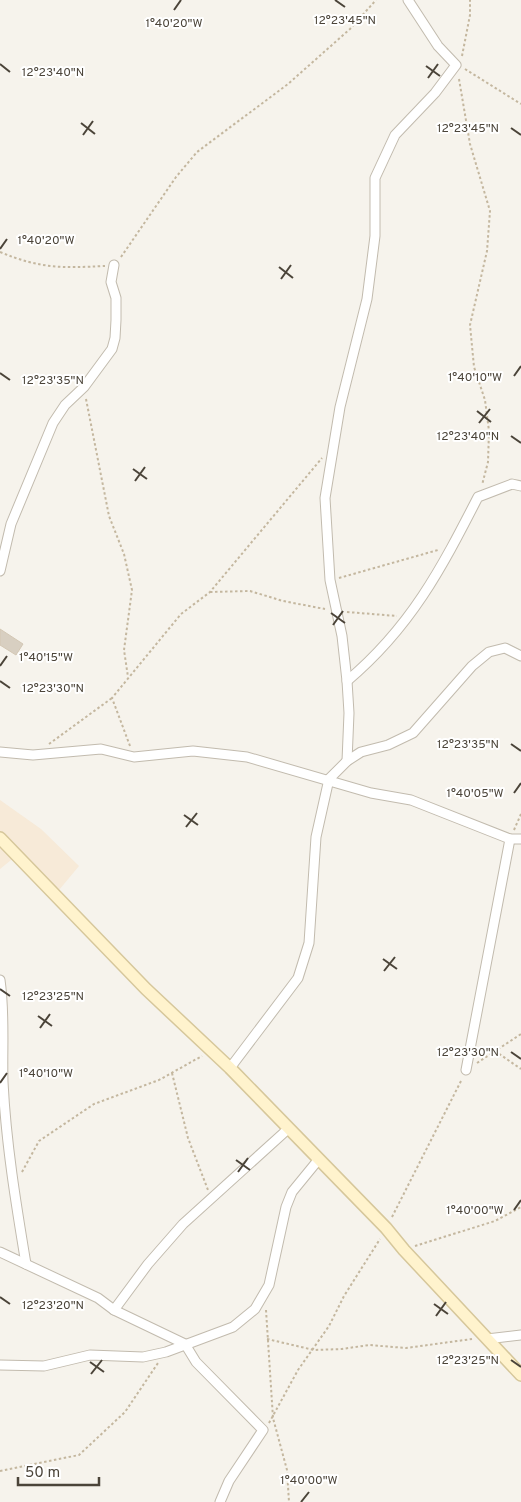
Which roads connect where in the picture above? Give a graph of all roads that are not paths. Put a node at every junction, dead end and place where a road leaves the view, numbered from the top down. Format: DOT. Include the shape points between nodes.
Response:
graph roads {
  1 [pos="408,0"];
  2 [pos="114,265"];
  3 [pos="521,486"];
  4 [pos="0,571"];
  5 [pos="521,656"];
  6 [pos="348,681"];
  7 [pos="1,749"];
  8 [pos="347,761"];
  9 [pos="329,780"];
  10 [pos="0,838"];
  11 [pos="510,839"];
  12 [pos="521,839"];
  13 [pos="0,980"];
  14 [pos="230,1068"];
  15 [pos="466,1070"];
  16 [pos="288,1130"];
  17 [pos="319,1160"];
  18 [pos="0,1252"];
  19 [pos="26,1264"];
  20 [pos="114,1310"];
  21 [pos="521,1335"];
  22 [pos="487,1339"];
  23 [pos="185,1344"];
  24 [pos="0,1366"];
  25 [pos="521,1375"];
  26 [pos="220,1502"];
  1 -- 6 [label="street" via="438,46 456,65 435,93 395,135 376,178 375,236 367,299 340,407 325,498 330,580"];
  2 -- 4 [label="street" via="111,282 116,298 112,349 53,423 11,524"];
  3 -- 6 [label="street" via="512,484 478,497 441,569 409,617"];
  5 -- 8 [label="street" via="505,648 490,652 472,666 413,733 388,745 361,752"];
  6 -- 8 [label="street"];
  7 -- 9 [label="street" via="33,755 101,750 134,757 207,752 246,757"];
  8 -- 9 [label="street"];
  9 -- 11 [label="street" via="371,793 411,800"];
  9 -- 14 [label="street" via="316,836 309,943 298,978"];
  10 -- 14 [label="street" via="28,870"];
  11 -- 12 [label="street"];
  11 -- 15 [label="street"];
  13 -- 19 [label="street" via="3,1082"];
  14 -- 16 [label="street"];
  16 -- 17 [label="street"];
  16 -- 20 [label="street" via="183,1224"];
  17 -- 22 [label="street"];
  17 -- 23 [label="street" via="292,1192 282,1219 269,1285 255,1309 233,1327"];
  18 -- 19 [label="street"];
  19 -- 20 [label="street" via="98,1298"];
  20 -- 23 [label="street"];
  21 -- 22 [label="street"];
  22 -- 25 [label="street"];
  23 -- 24 [label="street" via="136,1358 90,1355 44,1366"];
  23 -- 26 [label="street" via="196,1362 263,1430"];
}
